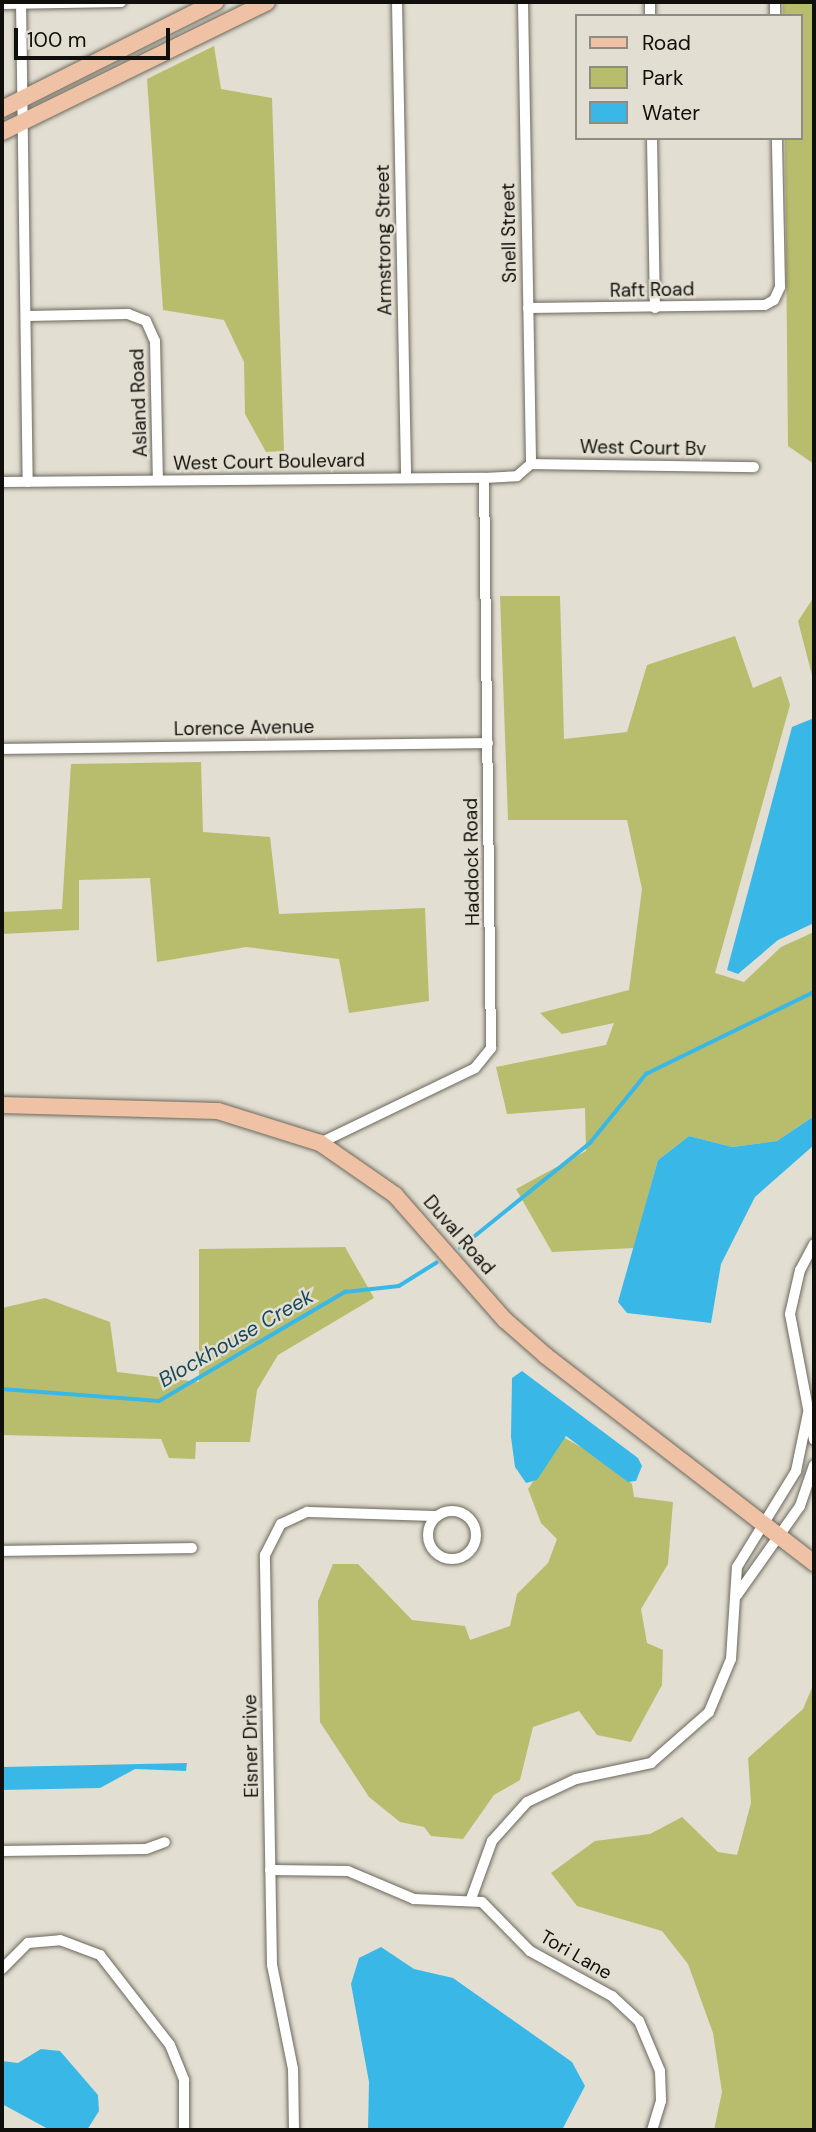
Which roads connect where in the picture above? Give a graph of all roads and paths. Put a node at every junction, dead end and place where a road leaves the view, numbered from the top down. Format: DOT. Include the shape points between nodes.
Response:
graph roads {
  1 [pos="121,2"];
  2 [pos="216,2"];
  3 [pos="267,2"];
  4 [pos="397,2"];
  5 [pos="523,2"];
  6 [pos="21,3"];
  7 [pos="2,4"];
  8 [pos="23,99"];
  9 [pos="2,110"];
  10 [pos="23,121"];
  11 [pos="2,132"];
  12 [pos="652,140"];
  13 [pos="777,140"];
  14 [pos="528,308"];
  15 [pos="654,308"];
  16 [pos="27,316"];
  17 [pos="531,464"];
  18 [pos="754,467"];
  19 [pos="405,477"];
  20 [pos="484,478"];
  21 [pos="158,481"];
  22 [pos="2,482"];
  23 [pos="29,482"];
  24 [pos="488,743"];
  25 [pos="2,749"];
  26 [pos="2,1105"];
  27 [pos="320,1143"];
  28 [pos="814,1244"];
  29 [pos="808,1413"];
  30 [pos="814,1440"];
  31 [pos="814,1465"];
  32 [pos="437,1516"];
  33 [pos="764,1525"];
  34 [pos="780,1536"];
  35 [pos="192,1548"];
  36 [pos="2,1551"];
  37 [pos="814,1563"];
  38 [pos="737,1596"];
  39 [pos="165,1842"];
  40 [pos="2,1852"];
  41 [pos="270,1870"];
  42 [pos="471,1899"];
  43 [pos="2,1969"];
  44 [pos="184,2130"];
  45 [pos="294,2130"];
  46 [pos="652,2130"];
  1 -- 6 [label="street"];
  2 -- 8 [label="main road"];
  3 -- 10 [label="main road"];
  4 -- 19 [label="street, Armstrong Street"];
  5 -- 14 [label="street, Snell Street"];
  6 -- 7 [label="street"];
  6 -- 8 [label="street"];
  8 -- 9 [label="main road"];
  8 -- 10 [label="street"];
  10 -- 11 [label="main road"];
  10 -- 16 [label="street"];
  12 -- 15 [label="street"];
  13 -- 15 [label="street, Raft Road" via="780,287 774,300"];
  14 -- 15 [label="street, Raft Road"];
  14 -- 17 [label="street, Snell Street"];
  16 -- 21 [label="street, Asland Road" via="128,314 146,321 155,341"];
  16 -- 23 [label="street"];
  17 -- 18 [label="street, West Court Bv"];
  17 -- 20 [label="street, West Court Boulevard" via="517,476"];
  19 -- 20 [label="street, West Court Boulevard"];
  19 -- 21 [label="street, West Court Boulevard"];
  20 -- 24 [label="street, Haddock Road"];
  21 -- 23 [label="street, West Court Boulevard"];
  22 -- 23 [label="street, West Court Boulevard"];
  24 -- 25 [label="street, Lorence Avenue"];
  24 -- 27 [label="street, Haddock Road" via="491,1048 475,1069"];
  26 -- 27 [label="main road, Duval Road" via="218,1111"];
  27 -- 33 [label="main road, Duval Road" via="396,1195 505,1320 546,1356"];
  28 -- 29 [label="street" via="800,1269 790,1314"];
  29 -- 30 [label="street"];
  29 -- 33 [label="street" via="796,1471"];
  31 -- 34 [label="street" via="800,1506"];
  32 -- 32 [label="street, Eisner Drive" via="428,1536 434,1551 448,1559 471,1552 477,1536 472,1520 459,1511"];
  32 -- 41 [label="street, Eisner Drive" via="307,1511 281,1524 268,1542"];
  33 -- 34 [label="main road, Duval Road"];
  33 -- 38 [label="street" via="737,1567"];
  34 -- 37 [label="main road, Duval Road"];
  34 -- 38 [label="street"];
  35 -- 36 [label="street"];
  38 -- 42 [label="street" via="731,1659 699,1725 651,1763 576,1779 527,1802 492,1841"];
  39 -- 40 [label="street" via="146,1849"];
  41 -- 42 [label="street" via="348,1871 414,1899"];
  41 -- 45 [label="street, Eisner Drive" via="272,1965 293,2068"];
  42 -- 46 [label="street, Tori Lane" via="493,1909 530,1951 612,1996 639,2021 660,2071 661,2101"];
  43 -- 44 [label="street" via="28,1943 60,1940 100,1955 170,2045 184,2080"];
}
